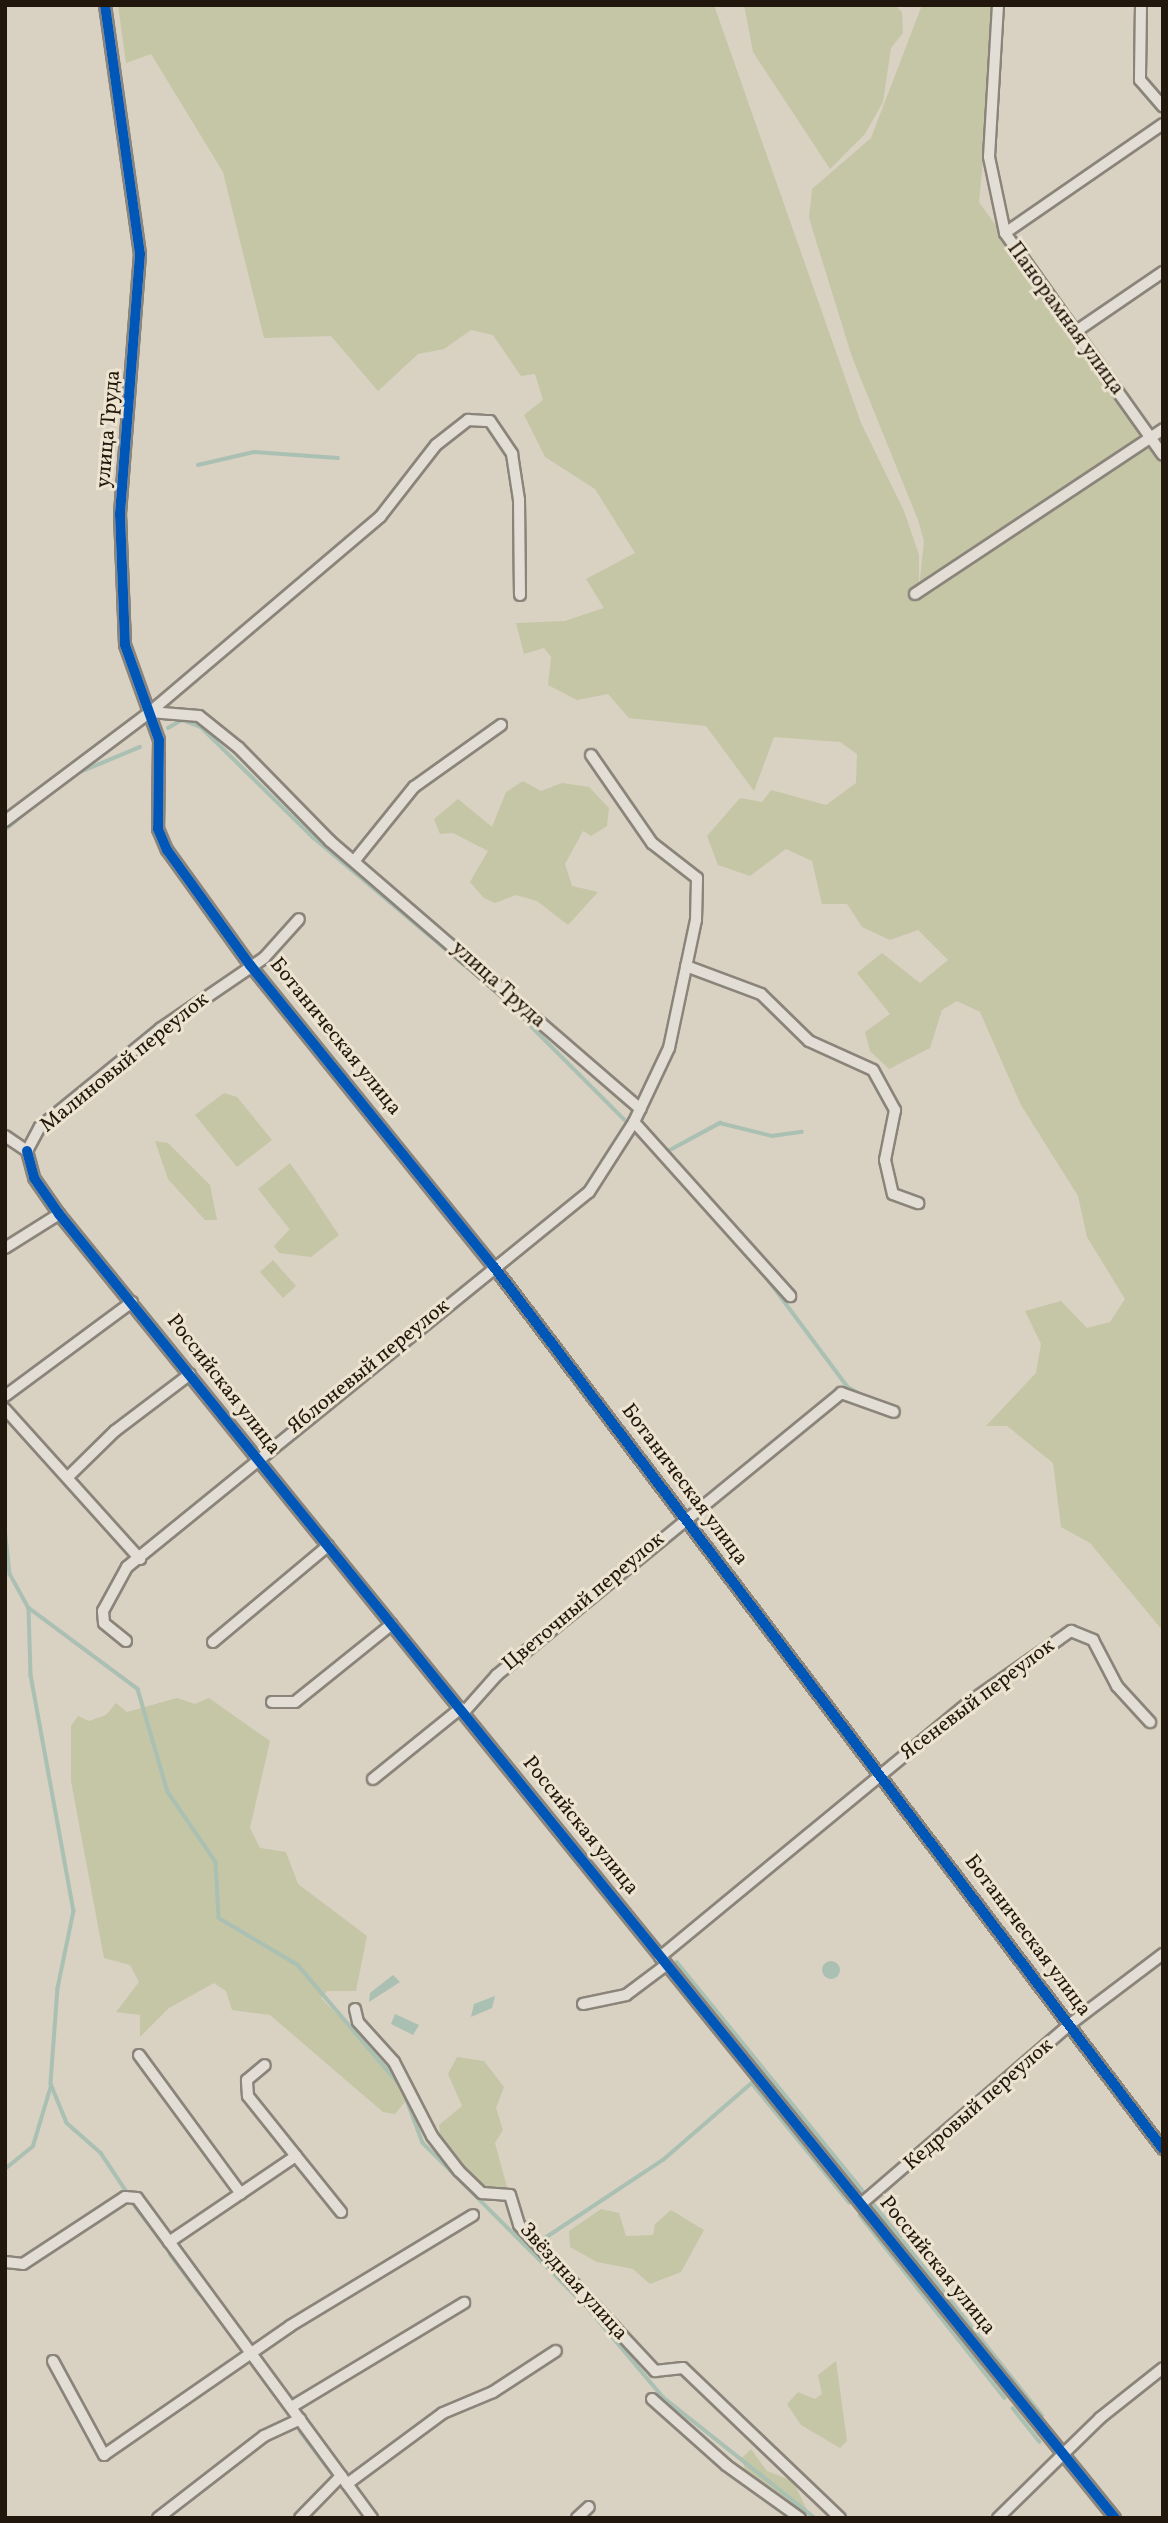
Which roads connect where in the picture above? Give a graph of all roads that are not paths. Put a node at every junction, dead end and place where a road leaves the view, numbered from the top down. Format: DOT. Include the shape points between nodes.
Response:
graph roads {
  1 [pos="105,5"];
  2 [pos="998,5"];
  3 [pos="1141,5"];
  4 [pos="1163,106"];
  5 [pos="1163,124"];
  6 [pos="1004,233"];
  7 [pos="1163,272"];
  8 [pos="1075,332"];
  9 [pos="1163,429"];
  10 [pos="1151,438"];
  11 [pos="1163,454"];
  12 [pos="915,594"];
  13 [pos="520,595"];
  14 [pos="150,712"];
  15 [pos="501,725"];
  16 [pos="591,755"];
  17 [pos="5,821"];
  18 [pos="167,850"];
  19 [pos="355,860"];
  20 [pos="299,919"];
  21 [pos="250,965"];
  22 [pos="686,966"];
  23 [pos="640,1109"];
  24 [pos="634,1122"];
  25 [pos="5,1136"];
  26 [pos="27,1151"];
  27 [pos="918,1203"];
  28 [pos="59,1213"];
  29 [pos="5,1248"];
  30 [pos="494,1267"];
  31 [pos="790,1296"];
  32 [pos="132,1302"];
  33 [pos="190,1374"];
  34 [pos="5,1396"];
  35 [pos="5,1409"];
  36 [pos="894,1412"];
  37 [pos="256,1458"];
  38 [pos="70,1475"];
  39 [pos="685,1518"];
  40 [pos="328,1546"];
  41 [pos="140,1559"];
  42 [pos="393,1623"];
  43 [pos="126,1642"];
  44 [pos="213,1642"];
  45 [pos="272,1702"];
  46 [pos="462,1710"];
  47 [pos="1150,1722"];
  48 [pos="881,1773"];
  49 [pos="373,1779"];
  50 [pos="1163,1954"];
  51 [pos="663,1961"];
  52 [pos="583,2004"];
  53 [pos="355,2008"];
  54 [pos="1069,2025"];
  55 [pos="139,2055"];
  56 [pos="265,2064"];
  57 [pos="1163,2149"];
  58 [pos="296,2156"];
  59 [pos="241,2194"];
  60 [pos="861,2204"];
  61 [pos="341,2212"];
  62 [pos="473,2216"];
  63 [pos="169,2242"];
  64 [pos="5,2262"];
  65 [pos="464,2303"];
  66 [pos="253,2351"];
  67 [pos="556,2351"];
  68 [pos="53,2361"];
  69 [pos="1163,2368"];
  70 [pos="652,2399"];
  71 [pos="293,2406"];
  72 [pos="300,2419"];
  73 [pos="1063,2452"];
  74 [pos="344,2480"];
  75 [pos="589,2507"];
  76 [pos="158,2518"];
  77 [pos="300,2518"];
  78 [pos="372,2518"];
  79 [pos="577,2518"];
  80 [pos="800,2518"];
  81 [pos="839,2518"];
  82 [pos="998,2518"];
  83 [pos="1115,2518"];
  1 -- 14 [label="street, улица Труда" via="140,254 120,514 125,645"];
  2 -- 6 [label="street, Панорамная улица" via="989,157"];
  3 -- 4 [label="street" via="1140,80"];
  5 -- 6 [label="street"];
  6 -- 8 [label="street, Панорамная улица"];
  7 -- 8 [label="street"];
  8 -- 10 [label="street, Панорамная улица"];
  9 -- 10 [label="street"];
  10 -- 11 [label="street, Панорамная улица"];
  10 -- 12 [label="street"];
  13 -- 14 [label="street" via="519,500 512,454 490,421 468,420 436,445 380,517"];
  14 -- 17 [label="street"];
  14 -- 18 [label="street, улица Труда" via="162,758 158,829"];
  14 -- 19 [label="street, улица Труда" via="199,716"];
  15 -- 19 [label="street" via="414,787"];
  16 -- 22 [label="street, Яблоневый переулок" via="652,842 697,878"];
  18 -- 21 [label="street, Ботаническая улица"];
  19 -- 23 [label="street, улица Труда"];
  20 -- 21 [label="street, Малиновый переулок"];
  21 -- 26 [label="street, Малиновый переулок" via="40,1127"];
  21 -- 30 [label="street, Ботаническая улица"];
  22 -- 23 [label="street, Яблоневый переулок" via="669,1048"];
  22 -- 27 [label="street" via="761,994 809,1041 873,1070 895,1110 885,1160 893,1194"];
  23 -- 24 [label="street, Яблоневый переулок"];
  24 -- 30 [label="street, Яблоневый переулок" via="589,1192"];
  24 -- 31 [label="street"];
  25 -- 26 [label="street, Малиновый переулок"];
  26 -- 28 [label="street, Российская улица" via="34,1178"];
  28 -- 29 [label="street"];
  28 -- 32 [label="street, Российская улица"];
  30 -- 37 [label="street, Яблоневый переулок"];
  30 -- 39 [label="street, Ботаническая улица"];
  32 -- 33 [label="street, Российская улица"];
  32 -- 34 [label="street"];
  33 -- 37 [label="street, Российская улица"];
  33 -- 38 [label="street" via="115,1431"];
  35 -- 38 [label="street"];
  36 -- 39 [label="street, Цветочный переулок" via="841,1393"];
  37 -- 40 [label="street, Российская улица"];
  37 -- 41 [label="street, Яблоневый переулок"];
  38 -- 41 [label="street"];
  39 -- 46 [label="street, Цветочный переулок" via="497,1675"];
  39 -- 48 [label="street, Ботаническая улица"];
  40 -- 42 [label="street, Российская улица"];
  40 -- 44 [label="street"];
  41 -- 43 [label="street, Яблоневый переулок" via="116,1579 103,1611 104,1623"];
  42 -- 45 [label="street" via="295,1702"];
  42 -- 46 [label="street, Российская улица"];
  46 -- 49 [label="street, Цветочный переулок"];
  46 -- 51 [label="street, Российская улица"];
  47 -- 48 [label="street, Ясеневый переулок" via="1117,1686 1093,1640 1071,1631"];
  48 -- 51 [label="street, Ясеневый переулок"];
  48 -- 54 [label="street, Ботаническая улица"];
  50 -- 54 [label="street, Кедровый переулок"];
  51 -- 52 [label="street, Ясеневый переулок" via="626,1995"];
  51 -- 60 [label="street, Российская улица"];
  53 -- 81 [label="street, Звёздная улица" via="358,2022 394,2062 432,2136 459,2171 482,2193 510,2195 519,2225 655,2371 683,2368"];
  54 -- 57 [label="street, Ботаническая улица"];
  54 -- 60 [label="street, Кедровый переулок"];
  55 -- 59 [label="street"];
  56 -- 58 [label="street" via="247,2080 248,2096"];
  58 -- 59 [label="street"];
  58 -- 61 [label="street"];
  59 -- 63 [label="street"];
  60 -- 73 [label="street, Российская улица"];
  62 -- 66 [label="street"];
  63 -- 64 [label="street" via="136,2198 125,2197 23,2264"];
  63 -- 66 [label="street"];
  65 -- 71 [label="street"];
  66 -- 68 [label="street" via="104,2455"];
  66 -- 71 [label="street"];
  67 -- 74 [label="street" via="493,2392 443,2413"];
  69 -- 73 [label="street"];
  70 -- 80 [label="street" via="726,2465"];
  71 -- 72 [label="street"];
  72 -- 74 [label="street"];
  72 -- 76 [label="street" via="264,2436"];
  73 -- 82 [label="street"];
  73 -- 83 [label="street, Российская улица"];
  74 -- 77 [label="street"];
  74 -- 78 [label="street"];
  75 -- 79 [label="street"];
}
